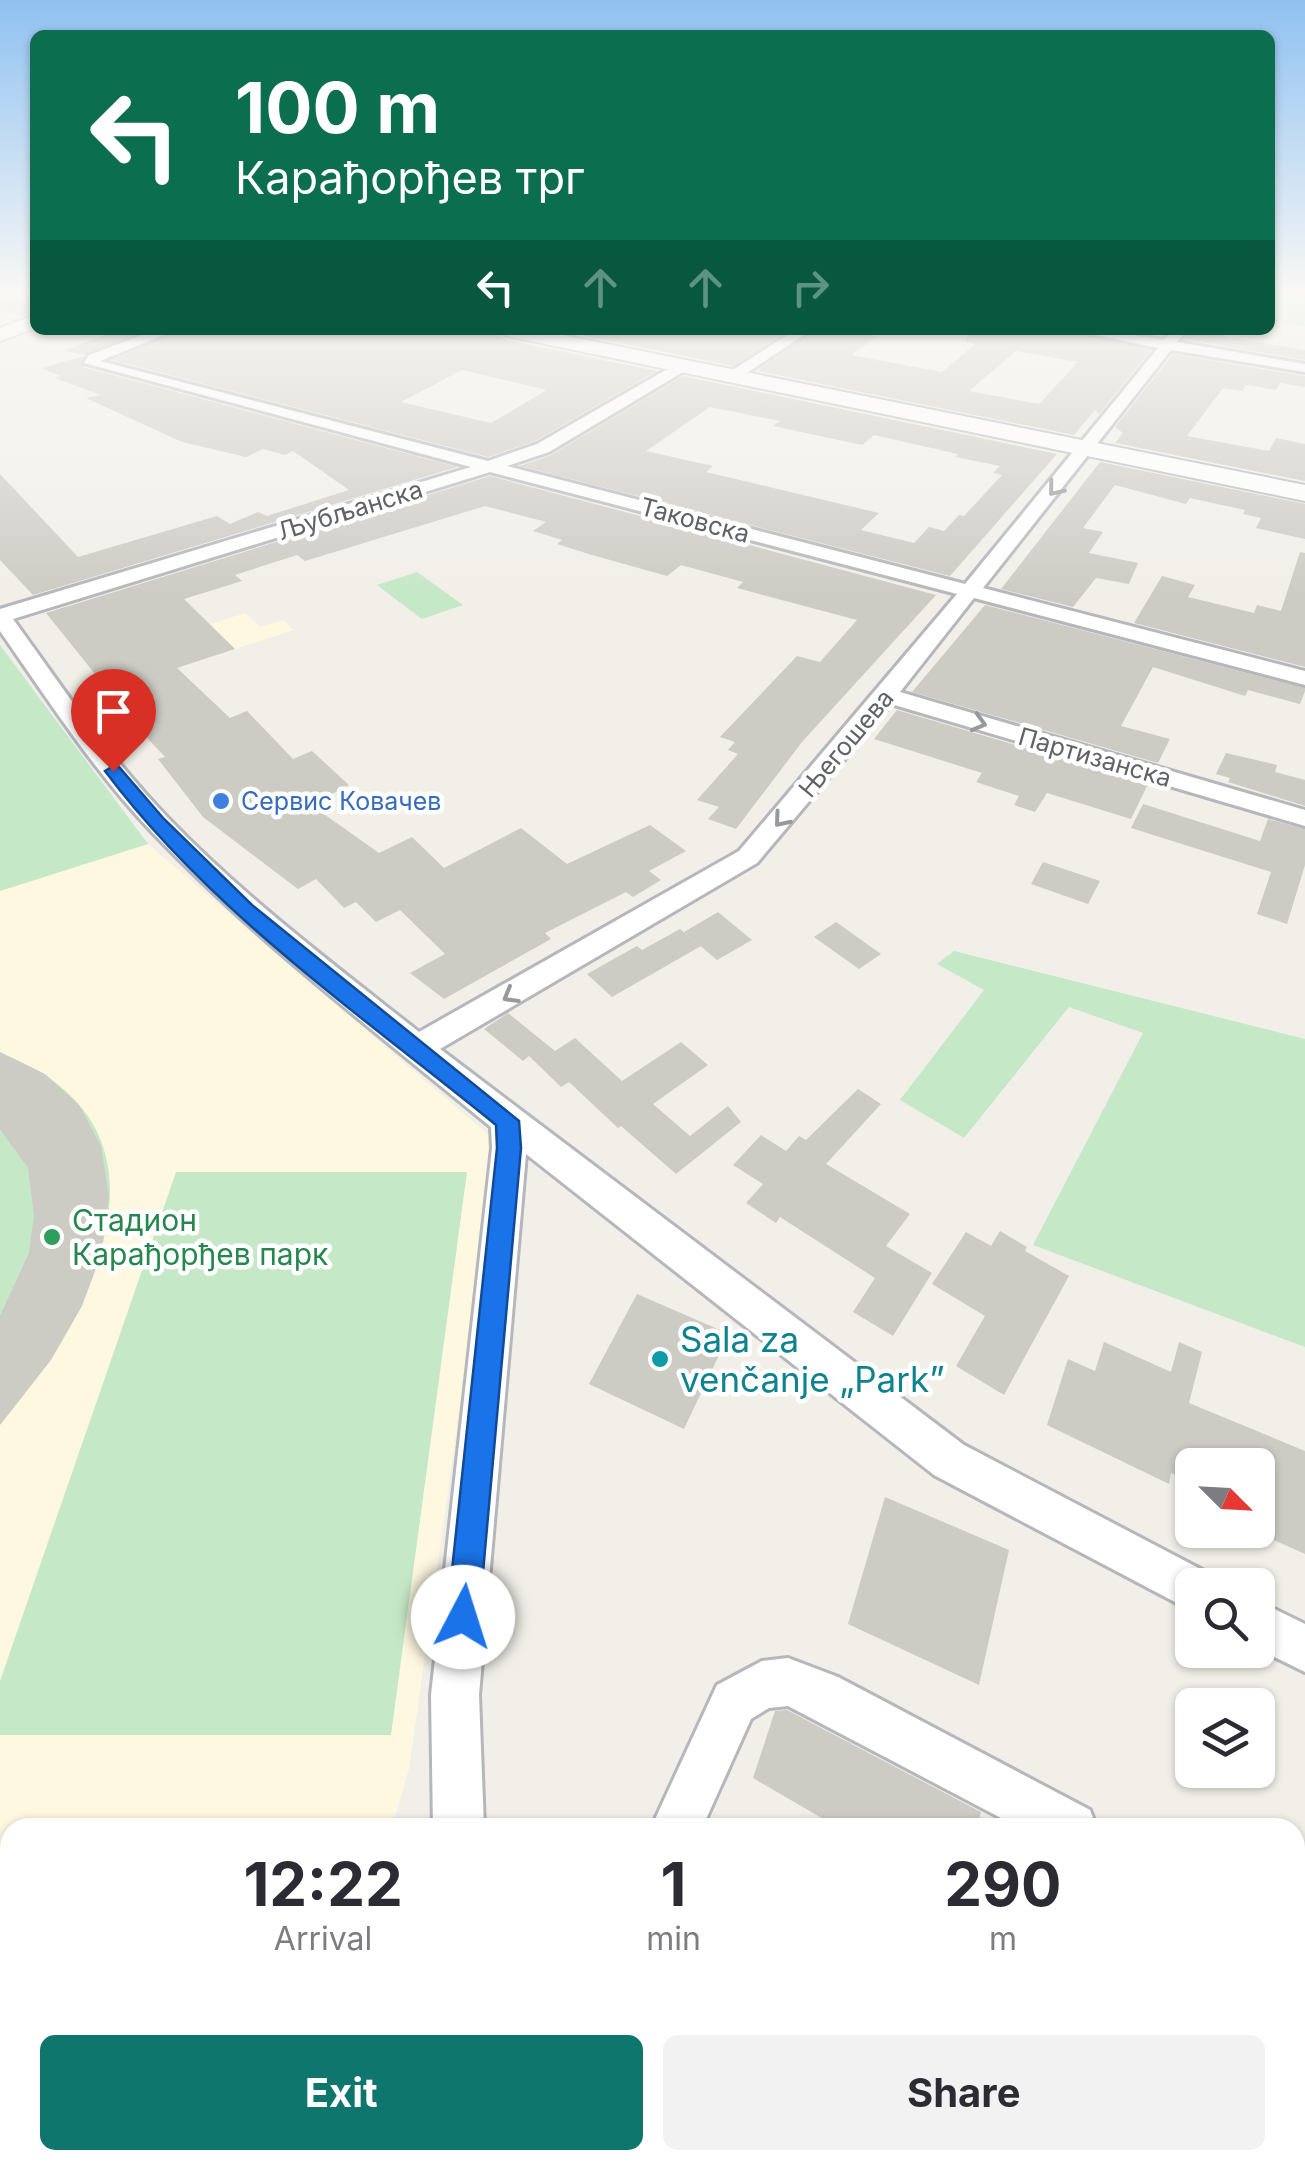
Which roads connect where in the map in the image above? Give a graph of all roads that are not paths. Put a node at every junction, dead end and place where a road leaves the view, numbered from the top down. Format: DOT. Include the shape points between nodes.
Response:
graph roads {
  1 [pos="203,394"];
  2 [pos="636,394"];
  3 [pos="823,394"];
  4 [pos="1130,394"];
  5 [pos="1087,448"];
  6 [pos="490,466"];
  7 [pos="1305,493"];
  8 [pos="971,592"];
  9 [pos="0,616"];
  10 [pos="1305,678"];
  11 [pos="886,696"];
  12 [pos="1305,818"];
  13 [pos="419,1047"];
  14 [pos="507,1121"];
  15 [pos="1175,1580"];
  16 [pos="1275,1633"];
  17 [pos="1305,1649"];
  18 [pos="459,1818"];
  19 [pos="681,1818"];
  20 [pos="1053,1818"];
  1 -- 6 [label="street, Таковска"];
  2 -- 6 [label="street, Љубљанска" via="561,439"];
  3 -- 5 [label="street"];
  4 -- 5 [label="street, Његошева"];
  5 -- 7 [label="street"];
  5 -- 8 [label="street, Његошева, one-way"];
  6 -- 8 [label="street, Таковска"];
  6 -- 9 [label="street, Љубљанска"];
  8 -- 10 [label="street, Таковска"];
  8 -- 11 [label="street, Његошева"];
  9 -- 13 [label="street" via="91,745 158,823 245,910"];
  11 -- 12 [label="street, Партизанска, one-way"];
  11 -- 13 [label="street, Његошева, one-way" via="765,839 728,872"];
  13 -- 14 [label="street"];
  14 -- 15 [label="street" via="949,1460"];
  14 -- 18 [label="street" via="455,1695"];
  16 -- 17 [label="street"];
  19 -- 20 [label="street" via="734,1702 762,1685 788,1682"];
}
